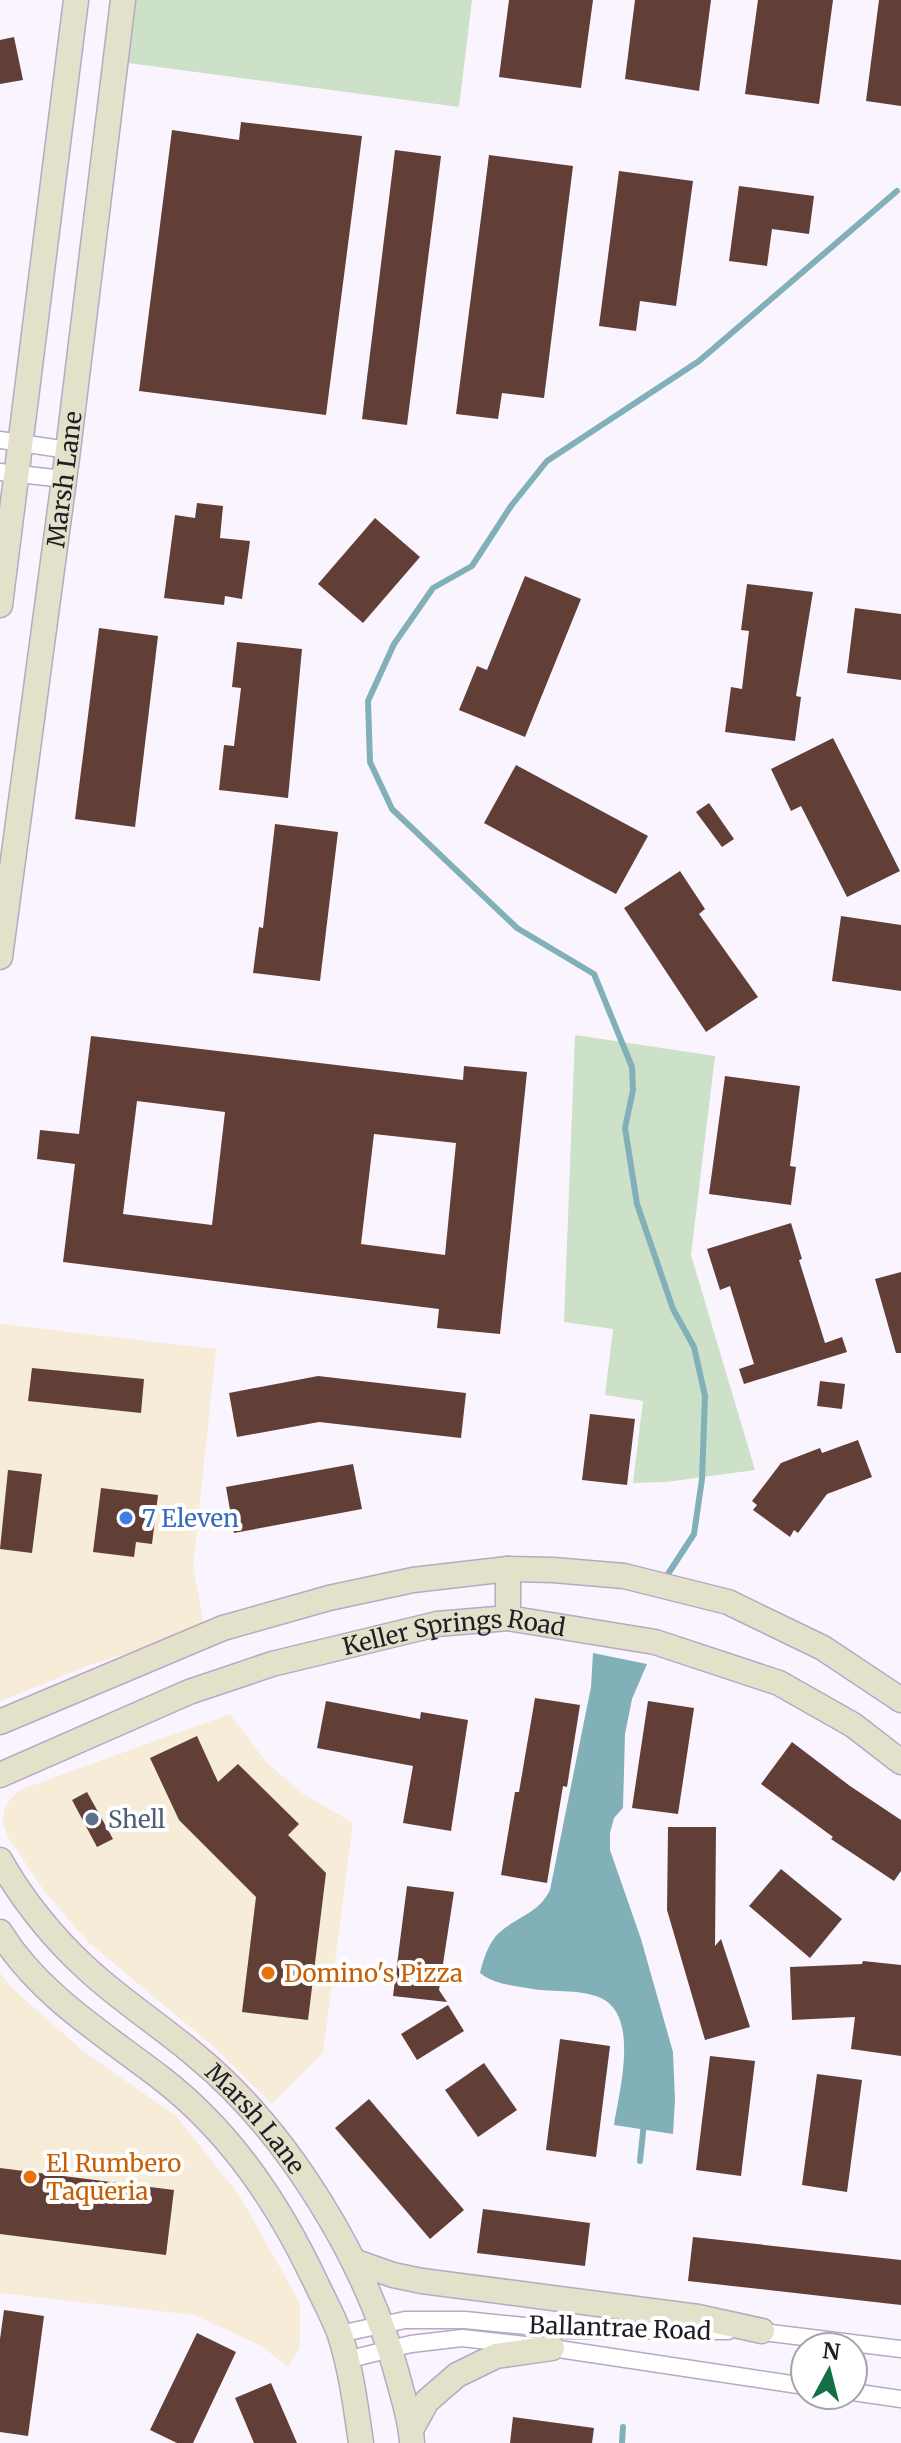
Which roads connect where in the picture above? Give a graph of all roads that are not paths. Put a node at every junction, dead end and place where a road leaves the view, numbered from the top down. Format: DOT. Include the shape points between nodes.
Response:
graph roads {
  1 [pos="76,0"];
  2 [pos="123,0"];
  3 [pos="11,441"];
  4 [pos="68,450"];
  5 [pos="9,473"];
  6 [pos="64,479"];
  7 [pos="0,605"];
  8 [pos="0,957"];
  9 [pos="508,1569"];
  10 [pos="508,1618"];
  11 [pos="901,1700"];
  12 [pos="0,1722"];
  13 [pos="901,1762"];
  14 [pos="0,1775"];
  15 [pos="0,1860"];
  16 [pos="0,1932"];
  17 [pos="159,2028"];
  18 [pos="131,2056"];
  19 [pos="356,2262"];
  20 [pos="383,2325"];
  21 [pos="762,2331"];
  22 [pos="339,2334"];
  23 [pos="552,2348"];
  24 [pos="391,2349"];
  25 [pos="901,2349"];
  26 [pos="346,2360"];
  27 [pos="789,2384"];
  28 [pos="869,2394"];
  29 [pos="901,2399"];
  30 [pos="412,2435"];
  31 [pos="361,2443"];
  1 -- 3 [label="main road, Marsh Lane"];
  2 -- 4 [label="main road, Marsh Lane"];
  3 -- 4 [label="street"];
  3 -- 5 [label="main road, Marsh Lane"];
  4 -- 6 [label="main road, Marsh Lane"];
  5 -- 6 [label="street"];
  5 -- 7 [label="main road, Marsh Lane"];
  6 -- 8 [label="main road, Marsh Lane"];
  9 -- 10 [label="main road"];
  9 -- 11 [label="main road" via="624,1576 728,1602 801,1635"];
  9 -- 12 [label="main road" via="413,1580 223,1628"];
  10 -- 13 [label="main road, Keller Springs Road" via="655,1642 779,1683 853,1725"];
  10 -- 14 [label="main road, Keller Springs Road" via="437,1624 272,1664 189,1692"];
  15 -- 17 [label="main road, Marsh Lane" via="85,1968"];
  16 -- 18 [label="main road, Marsh Lane" via="69,2009"];
  17 -- 18 [label="main road"];
  17 -- 19 [label="main road, Marsh Lane" via="230,2086 279,2143"];
  18 -- 22 [label="main road, Marsh Lane" via="195,2107 244,2160 295,2236"];
  19 -- 20 [label="main road, Marsh Lane"];
  19 -- 21 [label="main road" via="422,2281 698,2317"];
  20 -- 21 [label="street, Ballantrae Road" via="465,2320 566,2330"];
  20 -- 22 [label="street, Ballantrae Road"];
  20 -- 24 [label="main road, Marsh Lane"];
  21 -- 25 [label="street, Ballantrae Road"];
  22 -- 26 [label="main road, Marsh Lane"];
  23 -- 24 [label="street, Ballantrae Road" via="462,2338"];
  23 -- 27 [label="street, Ballantrae Road"];
  23 -- 30 [label="main road" via="496,2356 457,2375 427,2401"];
  24 -- 26 [label="street, Ballantrae Road"];
  24 -- 30 [label="main road, Marsh Lane"];
  26 -- 31 [label="main road, Marsh Lane"];
  28 -- 29 [label="street"];
}
